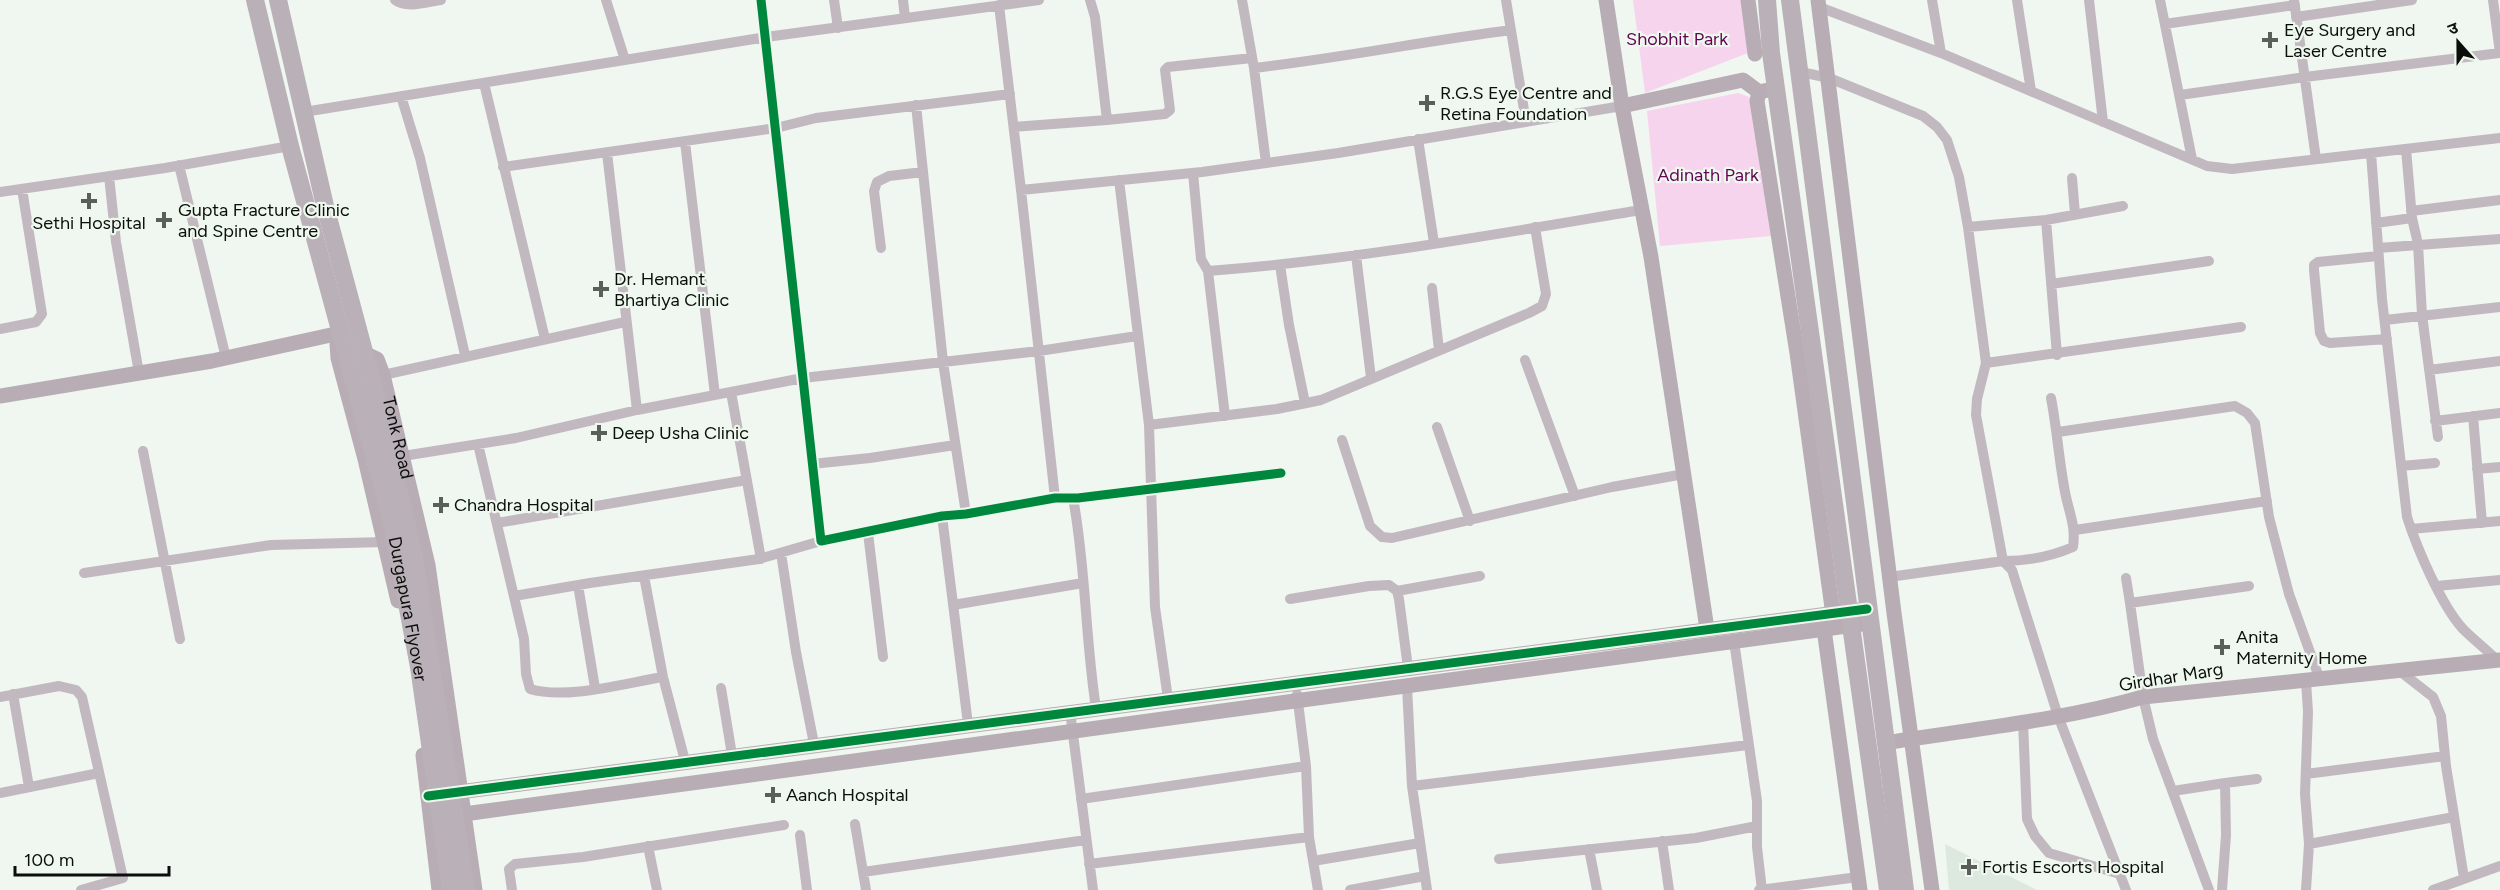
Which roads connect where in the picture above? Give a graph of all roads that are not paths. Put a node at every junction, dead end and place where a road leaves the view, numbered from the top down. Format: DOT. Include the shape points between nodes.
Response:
graph roads {
  1 [pos="255,0"];
  2 [pos="278,0"];
  3 [pos="395,0"];
  4 [pos="441,0"];
  5 [pos="606,0"];
  6 [pos="761,0"];
  7 [pos="834,0"];
  8 [pos="903,0"];
  9 [pos="1039,0"];
  10 [pos="1090,0"];
  11 [pos="1242,0"];
  12 [pos="1506,0"];
  13 [pos="1606,0"];
  14 [pos="1748,0"];
  15 [pos="1767,0"];
  16 [pos="1790,0"];
  17 [pos="1932,0"];
  18 [pos="2017,0"];
  19 [pos="2089,0"];
  20 [pos="2160,0"];
  21 [pos="2412,0"];
  22 [pos="2493,0"];
  23 [pos="2294,3"];
  24 [pos="999,6"];
  25 [pos="1819,10"];
  26 [pos="2296,17"];
  27 [pos="905,18"];
  28 [pos="2165,24"];
  29 [pos="838,27"];
  30 [pos="1511,30"];
  31 [pos="766,38"];
  32 [pos="1763,53"];
  33 [pos="1941,53"];
  34 [pos="2500,53"];
  35 [pos="625,60"];
  36 [pos="1253,63"];
  37 [pos="1801,72"];
  38 [pos="2305,77"];
  39 [pos="1829,78"];
  40 [pos="1743,80"];
  41 [pos="484,83"];
  42 [pos="1768,90"];
  43 [pos="2031,91"];
  44 [pos="1010,94"];
  45 [pos="2180,95"];
  46 [pos="400,96"];
  47 [pos="916,105"];
  48 [pos="1622,106"];
  49 [pos="304,112"];
  50 [pos="1107,120"];
  51 [pos="1526,122"];
  52 [pos="2103,122"];
  53 [pos="1014,127"];
  54 [pos="776,128"];
  55 [pos="2500,138"];
  56 [pos="1418,140"];
  57 [pos="685,142"];
  58 [pos="290,146"];
  59 [pos="2406,149"];
  60 [pos="607,153"];
  61 [pos="2371,153"];
  62 [pos="2192,159"];
  63 [pos="2316,159"];
  64 [pos="1266,163"];
  65 [pos="179,165"];
  66 [pos="503,167"];
  67 [pos="923,172"];
  68 [pos="1193,173"];
  69 [pos="109,176"];
  70 [pos="2072,178"];
  71 [pos="1119,180"];
  72 [pos="22,189"];
  73 [pos="1021,190"];
  74 [pos="0,192"];
  75 [pos="2500,200"];
  76 [pos="2123,206"];
  77 [pos="1641,210"];
  78 [pos="2075,214"];
  79 [pos="2412,215"];
  80 [pos="2046,220"];
  81 [pos="2376,223"];
  82 [pos="1535,227"];
  83 [pos="1968,227"];
  84 [pos="2500,239"];
  85 [pos="1434,243"];
  86 [pos="2418,244"];
  87 [pos="881,248"];
  88 [pos="2378,252"];
  89 [pos="1356,255"];
  90 [pos="2209,261"];
  91 [pos="1281,265"];
  92 [pos="1208,272"];
  93 [pos="2051,284"];
  94 [pos="1432,288"];
  95 [pos="2500,307"];
  96 [pos="2422,315"];
  97 [pos="2385,320"];
  98 [pos="625,322"];
  99 [pos="2241,327"];
  100 [pos="0,329"];
  101 [pos="340,333"];
  102 [pos="1137,336"];
  103 [pos="545,339"];
  104 [pos="2387,339"];
  105 [pos="1439,350"];
  106 [pos="1039,351"];
  107 [pos="465,355"];
  108 [pos="2057,355"];
  109 [pos="226,358"];
  110 [pos="1526,360"];
  111 [pos="2500,361"];
  112 [pos="943,362"];
  113 [pos="1986,363"];
  114 [pos="371,364"];
  115 [pos="2429,369"];
  116 [pos="139,373"];
  117 [pos="803,378"];
  118 [pos="1371,378"];
  119 [pos="731,392"];
  120 [pos="715,395"];
  121 [pos="0,396"];
  122 [pos="2051,398"];
  123 [pos="1305,403"];
  124 [pos="637,410"];
  125 [pos="2500,413"];
  126 [pos="1225,416"];
  127 [pos="2473,416"];
  128 [pos="2435,421"];
  129 [pos="1149,426"];
  130 [pos="1437,427"];
  131 [pos="2058,432"];
  132 [pos="2438,437"];
  133 [pos="1342,440"];
  134 [pos="478,444"];
  135 [pos="955,445"];
  136 [pos="143,451"];
  137 [pos="403,456"];
  138 [pos="2435,463"];
  139 [pos="812,464"];
  140 [pos="2401,466"];
  141 [pos="2500,467"];
  142 [pos="2477,469"];
  143 [pos="1281,473"];
  144 [pos="1684,474"];
  145 [pos="747,480"];
  146 [pos="1152,489"];
  147 [pos="1575,496"];
  148 [pos="1054,498"];
  149 [pos="1073,498"];
  150 [pos="2267,501"];
  151 [pos="966,514"];
  152 [pos="942,516"];
  153 [pos="1470,521"];
  154 [pos="2500,521"];
  155 [pos="497,523"];
  156 [pos="2482,523"];
  157 [pos="2411,529"];
  158 [pos="2075,530"];
  159 [pos="868,533"];
  160 [pos="820,541"];
  161 [pos="385,542"];
  162 [pos="781,553"];
  163 [pos="760,559"];
  164 [pos="2003,561"];
  165 [pos="166,562"];
  166 [pos="84,573"];
  167 [pos="644,576"];
  168 [pos="1480,576"];
  169 [pos="1889,577"];
  170 [pos="2126,578"];
  171 [pos="2500,580"];
  172 [pos="1083,583"];
  173 [pos="578,585"];
  174 [pos="2248,586"];
  175 [pos="2437,586"];
  176 [pos="1397,591"];
  177 [pos="514,596"];
  178 [pos="1290,599"];
  179 [pos="2130,603"];
  180 [pos="952,605"];
  181 [pos="436,617"];
  182 [pos="1847,620"];
  183 [pos="402,622"];
  184 [pos="1707,629"];
  185 [pos="180,639"];
  186 [pos="1734,641"];
  187 [pos="883,657"];
  188 [pos="2495,661"];
  189 [pos="1408,668"];
  190 [pos="2406,672"];
  191 [pos="663,677"];
  192 [pos="2313,680"];
  193 [pos="1296,682"];
  194 [pos="1407,686"];
  195 [pos="595,688"];
  196 [pos="721,688"];
  197 [pos="13,694"];
  198 [pos="0,697"];
  199 [pos="2143,697"];
  200 [pos="1168,699"];
  201 [pos="1298,700"];
  202 [pos="1096,708"];
  203 [pos="1070,711"];
  204 [pos="2058,716"];
  205 [pos="2023,722"];
  206 [pos="968,724"];
  207 [pos="1072,731"];
  208 [pos="1911,739"];
  209 [pos="1885,743"];
  210 [pos="814,744"];
  211 [pos="1748,745"];
  212 [pos="732,755"];
  213 [pos="2445,756"];
  214 [pos="685,761"];
  215 [pos="1306,766"];
  216 [pos="99,773"];
  217 [pos="2306,774"];
  218 [pos="2257,779"];
  219 [pos="2225,783"];
  220 [pos="1412,786"];
  221 [pos="29,787"];
  222 [pos="462,790"];
  223 [pos="2173,791"];
  224 [pos="0,793"];
  225 [pos="428,796"];
  226 [pos="1081,799"];
  227 [pos="464,814"];
  228 [pos="2454,816"];
  229 [pos="432,820"];
  230 [pos="855,824"];
  231 [pos="784,825"];
  232 [pos="1757,826"];
  233 [pos="800,836"];
  234 [pos="1309,837"];
  235 [pos="1086,840"];
  236 [pos="1662,841"];
  237 [pos="1420,843"];
  238 [pos="2309,844"];
  239 [pos="648,846"];
  240 [pos="1589,849"];
  241 [pos="1499,859"];
  242 [pos="1313,861"];
  243 [pos="1089,864"];
  244 [pos="2500,866"];
  245 [pos="863,872"];
  246 [pos="2120,874"];
  247 [pos="1425,876"];
  248 [pos="2464,878"];
  249 [pos="1859,884"];
  250 [pos="81,890"];
  251 [pos="439,890"];
  252 [pos="451,890"];
  253 [pos="466,890"];
  254 [pos="475,890"];
  255 [pos="512,890"];
  256 [pos="657,890"];
  257 [pos="807,890"];
  258 [pos="866,890"];
  259 [pos="1093,890"];
  260 [pos="1318,890"];
  261 [pos="1350,890"];
  262 [pos="1426,890"];
  263 [pos="1597,890"];
  264 [pos="1669,890"];
  265 [pos="1761,890"];
  266 [pos="1888,890"];
  267 [pos="1905,890"];
  268 [pos="1932,890"];
  269 [pos="2126,890"];
  270 [pos="2209,890"];
  271 [pos="2222,890"];
  272 [pos="2306,890"];
  273 [pos="2433,890"];
  1 -- 58 [label="main road, Tonk Road"];
  2 -- 49 [label="main road, Tonk Road"];
  3 -- 4 [label="street" via="406,5"];
  5 -- 35 [label="street"];
  6 -- 31 [label="street"];
  7 -- 29 [label="street"];
  8 -- 27 [label="street"];
  9 -- 24 [label="street"];
  10 -- 50 [label="street"];
  11 -- 36 [label="street"];
  12 -- 30 [label="street"];
  13 -- 48 [label="street"];
  14 -- 32 [label="street" via="1753,35"];
  15 -- 32 [label="main road"];
  16 -- 37 [label="main road"];
  17 -- 33 [label="street"];
  18 -- 43 [label="street"];
  19 -- 52 [label="street"];
  20 -- 28 [label="street"];
  21 -- 26 [label="street"];
  22 -- 34 [label="street"];
  23 -- 26 [label="street"];
  23 -- 28 [label="street"];
  24 -- 27 [label="street"];
  24 -- 44 [label="street"];
  25 -- 33 [label="street"];
  25 -- 39 [label="street"];
  26 -- 38 [label="street"];
  27 -- 29 [label="street"];
  28 -- 45 [label="street"];
  29 -- 31 [label="street"];
  30 -- 36 [label="street" via="1327,59"];
  30 -- 51 [label="street"];
  31 -- 35 [label="street"];
  31 -- 54 [label="street"];
  32 -- 40 [label="street"];
  32 -- 42 [label="main road"];
  33 -- 43 [label="street"];
  34 -- 38 [label="street"];
  35 -- 41 [label="street"];
  36 -- 50 [label="street" via="1168,67 1170,110 1165,114"];
  36 -- 64 [label="street"];
  37 -- 39 [label="street"];
  37 -- 182 [label="main road"];
  38 -- 45 [label="street"];
  38 -- 63 [label="street"];
  39 -- 83 [label="street" via="1923,116 1937,126 1953,158"];
  39 -- 169 [label="street"];
  40 -- 42 [label="street"];
  40 -- 48 [label="street"];
  41 -- 46 [label="street"];
  41 -- 66 [label="street"];
  42 -- 182 [label="main road"];
  43 -- 52 [label="street"];
  44 -- 47 [label="street"];
  44 -- 53 [label="street"];
  45 -- 62 [label="street"];
  46 -- 49 [label="street"];
  46 -- 107 [label="street" via="424,178"];
  47 -- 54 [label="street" via="816,118"];
  47 -- 67 [label="street"];
  48 -- 51 [label="street"];
  48 -- 77 [label="street"];
  49 -- 114 [label="main road, Tonk Road" via="325,206"];
  50 -- 53 [label="street"];
  51 -- 56 [label="street"];
  52 -- 62 [label="street"];
  53 -- 73 [label="street"];
  54 -- 57 [label="street"];
  54 -- 117 [label="street"];
  55 -- 59 [label="street"];
  56 -- 64 [label="street"];
  56 -- 85 [label="street"];
  57 -- 60 [label="street"];
  57 -- 120 [label="street"];
  58 -- 65 [label="street"];
  58 -- 101 [label="main road, Tonk Road"];
  59 -- 61 [label="street"];
  59 -- 79 [label="street"];
  60 -- 66 [label="street"];
  60 -- 98 [label="street"];
  61 -- 63 [label="street"];
  61 -- 81 [label="street"];
  62 -- 63 [label="street" via="2207,166 2232,169"];
  64 -- 68 [label="street"];
  65 -- 69 [label="street"];
  65 -- 109 [label="street"];
  66 -- 103 [label="street"];
  67 -- 87 [label="street" via="884,177 875,185"];
  67 -- 112 [label="street"];
  68 -- 71 [label="street"];
  68 -- 92 [label="street" via="1201,259"];
  69 -- 72 [label="street"];
  69 -- 116 [label="street"];
  70 -- 78 [label="street"];
  71 -- 73 [label="street"];
  71 -- 102 [label="street"];
  72 -- 74 [label="street"];
  72 -- 100 [label="street" via="42,314 36,322"];
  73 -- 106 [label="street"];
  75 -- 79 [label="street"];
  76 -- 78 [label="street"];
  77 -- 82 [label="street"];
  77 -- 144 [label="street"];
  78 -- 80 [label="street"];
  79 -- 81 [label="street"];
  79 -- 86 [label="street"];
  80 -- 83 [label="street"];
  80 -- 93 [label="street"];
  81 -- 88 [label="street"];
  82 -- 85 [label="street"];
  82 -- 105 [label="street" via="1546,294 1542,306"];
  83 -- 113 [label="street"];
  84 -- 86 [label="street"];
  85 -- 89 [label="street"];
  86 -- 88 [label="street"];
  86 -- 96 [label="street"];
  88 -- 97 [label="street"];
  88 -- 104 [label="street" via="2314,265 2320,333 2330,343"];
  89 -- 91 [label="street"];
  89 -- 118 [label="street"];
  90 -- 93 [label="street"];
  91 -- 92 [label="street"];
  91 -- 123 [label="street"];
  92 -- 126 [label="street"];
  93 -- 108 [label="street"];
  94 -- 105 [label="street"];
  95 -- 96 [label="street"];
  96 -- 97 [label="street"];
  96 -- 115 [label="street"];
  97 -- 104 [label="street"];
  98 -- 103 [label="street"];
  98 -- 124 [label="street"];
  99 -- 108 [label="street"];
  101 -- 109 [label="street"];
  101 -- 161 [label="street, Tonk Road" via="338,358"];
  101 -- 252 [label="main road, Durgapura Flyover" via="391,518 408,603"];
  102 -- 106 [label="street"];
  102 -- 129 [label="street"];
  103 -- 107 [label="street"];
  104 -- 140 [label="street"];
  105 -- 118 [label="street"];
  106 -- 112 [label="street"];
  106 -- 148 [label="street"];
  107 -- 114 [label="street"];
  108 -- 113 [label="street"];
  109 -- 116 [label="street"];
  110 -- 147 [label="street"];
  111 -- 115 [label="street"];
  112 -- 117 [label="street"];
  112 -- 135 [label="street"];
  113 -- 164 [label="street" via="1976,416"];
  114 -- 137 [label="street, Tonk Road"];
  114 -- 253 [label="main road, Durgapura Flyover" via="413,551"];
  115 -- 128 [label="street"];
  116 -- 121 [label="street"];
  117 -- 119 [label="street"];
  117 -- 139 [label="street"];
  118 -- 123 [label="street"];
  119 -- 120 [label="street"];
  119 -- 145 [label="street"];
  120 -- 124 [label="street"];
  122 -- 131 [label="street"];
  123 -- 126 [label="street"];
  124 -- 134 [label="street"];
  125 -- 127 [label="street"];
  126 -- 129 [label="street"];
  127 -- 128 [label="street"];
  127 -- 142 [label="street"];
  128 -- 132 [label="street"];
  129 -- 146 [label="street"];
  130 -- 153 [label="street"];
  131 -- 150 [label="street" via="2235,406 2255,423"];
  131 -- 158 [label="street" via="2065,491"];
  133 -- 153 [label="street" via="1370,526 1382,537"];
  134 -- 137 [label="street"];
  134 -- 155 [label="street"];
  135 -- 139 [label="street"];
  135 -- 151 [label="street"];
  136 -- 165 [label="street"];
  137 -- 181 [label="street, Tonk Road"];
  138 -- 140 [label="street"];
  139 -- 160 [label="street"];
  140 -- 157 [label="street"];
  141 -- 142 [label="street"];
  142 -- 156 [label="street"];
  143 -- 146 [label="street"];
  144 -- 147 [label="street"];
  144 -- 184 [label="street"];
  145 -- 155 [label="street"];
  145 -- 163 [label="street"];
  146 -- 149 [label="street"];
  146 -- 200 [label="street" via="1155,607"];
  147 -- 153 [label="street"];
  148 -- 149 [label="street"];
  148 -- 151 [label="street"];
  149 -- 172 [label="street"];
  150 -- 158 [label="street"];
  150 -- 192 [label="street"];
  151 -- 152 [label="street"];
  152 -- 159 [label="street"];
  152 -- 180 [label="street"];
  154 -- 156 [label="street"];
  155 -- 177 [label="street"];
  156 -- 157 [label="street"];
  157 -- 175 [label="street"];
  158 -- 164 [label="street" via="2073,548 2024,561"];
  159 -- 160 [label="street"];
  159 -- 187 [label="street"];
  160 -- 162 [label="street"];
  161 -- 165 [label="street" via="271,545"];
  161 -- 183 [label="street, Tonk Road"];
  162 -- 163 [label="street"];
  162 -- 210 [label="street"];
  163 -- 167 [label="street"];
  164 -- 169 [label="street"];
  164 -- 204 [label="street" via="2012,570"];
  165 -- 166 [label="street"];
  165 -- 185 [label="street"];
  167 -- 173 [label="street"];
  167 -- 191 [label="street"];
  168 -- 176 [label="street"];
  169 -- 208 [label="street"];
  170 -- 179 [label="street"];
  171 -- 175 [label="street"];
  172 -- 180 [label="street"];
  172 -- 202 [label="street"];
  173 -- 177 [label="street"];
  173 -- 195 [label="street"];
  174 -- 179 [label="street"];
  175 -- 188 [label="street" via="2462,628"];
  176 -- 178 [label="street" via="1389,585 1369,586"];
  176 -- 189 [label="street"];
  177 -- 195 [label="street" via="530,689 546,694"];
  179 -- 199 [label="street"];
  180 -- 206 [label="street"];
  181 -- 183 [label="street"];
  181 -- 222 [label="street, Tonk Road"];
  182 -- 184 [label="street"];
  182 -- 186 [label="street"];
  182 -- 209 [label="main road"];
  182 -- 249 [label="street"];
  182 -- 266 [label="main road"];
  183 -- 225 [label="street, Tonk Road"];
  184 -- 189 [label="street"];
  186 -- 194 [label="street"];
  186 -- 211 [label="street"];
  188 -- 190 [label="street, Girdhar Marg"];
  189 -- 193 [label="street"];
  190 -- 192 [label="street, Girdhar Marg"];
  190 -- 213 [label="street" via="2433,697 2441,716"];
  191 -- 195 [label="street"];
  191 -- 214 [label="street"];
  192 -- 199 [label="street, Girdhar Marg"];
  192 -- 217 [label="street"];
  193 -- 200 [label="street"];
  193 -- 201 [label="street"];
  194 -- 201 [label="street"];
  194 -- 220 [label="street"];
  196 -- 212 [label="street"];
  197 -- 198 [label="street"];
  197 -- 216 [label="street" via="59,686 76,690 82,697"];
  197 -- 221 [label="street"];
  199 -- 204 [label="street, Girdhar Marg"];
  199 -- 223 [label="street" via="2153,739"];
  200 -- 202 [label="street"];
  201 -- 207 [label="street"];
  201 -- 215 [label="street"];
  202 -- 203 [label="street"];
  203 -- 206 [label="street"];
  203 -- 207 [label="street"];
  204 -- 205 [label="street, Girdhar Marg"];
  204 -- 246 [label="street"];
  205 -- 208 [label="street, Girdhar Marg"];
  205 -- 246 [label="street" via="2027,819 2035,836 2049,853"];
  206 -- 210 [label="street"];
  207 -- 226 [label="street"];
  207 -- 227 [label="street"];
  208 -- 209 [label="street, Girdhar Marg"];
  208 -- 268 [label="street"];
  209 -- 267 [label="main road"];
  210 -- 212 [label="street"];
  211 -- 220 [label="street"];
  211 -- 232 [label="street"];
  212 -- 214 [label="street"];
  213 -- 217 [label="street"];
  213 -- 228 [label="street"];
  214 -- 222 [label="street"];
  215 -- 226 [label="street"];
  215 -- 234 [label="street"];
  216 -- 221 [label="street"];
  216 -- 250 [label="street" via="123,878"];
  217 -- 238 [label="street"];
  218 -- 219 [label="street"];
  219 -- 223 [label="street"];
  219 -- 271 [label="street"];
  220 -- 237 [label="street"];
  221 -- 224 [label="street"];
  222 -- 225 [label="street"];
  222 -- 227 [label="street, Tonk Road"];
  223 -- 270 [label="street"];
  225 -- 229 [label="street, Tonk Road"];
  226 -- 235 [label="street"];
  227 -- 229 [label="street"];
  227 -- 254 [label="street, Tonk Road"];
  228 -- 238 [label="street"];
  228 -- 248 [label="street"];
  229 -- 251 [label="street, Tonk Road"];
  230 -- 245 [label="street"];
  231 -- 239 [label="street"];
  232 -- 236 [label="street"];
  232 -- 265 [label="street"];
  233 -- 257 [label="street"];
  234 -- 242 [label="street"];
  234 -- 243 [label="street"];
  235 -- 243 [label="street"];
  235 -- 245 [label="street"];
  236 -- 240 [label="street"];
  236 -- 264 [label="street"];
  237 -- 242 [label="street"];
  237 -- 247 [label="street"];
  238 -- 272 [label="street"];
  239 -- 255 [label="street" via="515,864 509,869"];
  239 -- 256 [label="street"];
  240 -- 241 [label="street"];
  240 -- 263 [label="street"];
  242 -- 260 [label="street"];
  243 -- 259 [label="street"];
  244 -- 248 [label="street"];
  245 -- 258 [label="street"];
  246 -- 269 [label="street"];
  247 -- 261 [label="street"];
  247 -- 262 [label="street"];
  248 -- 273 [label="street"];
  249 -- 265 [label="street"];
}
